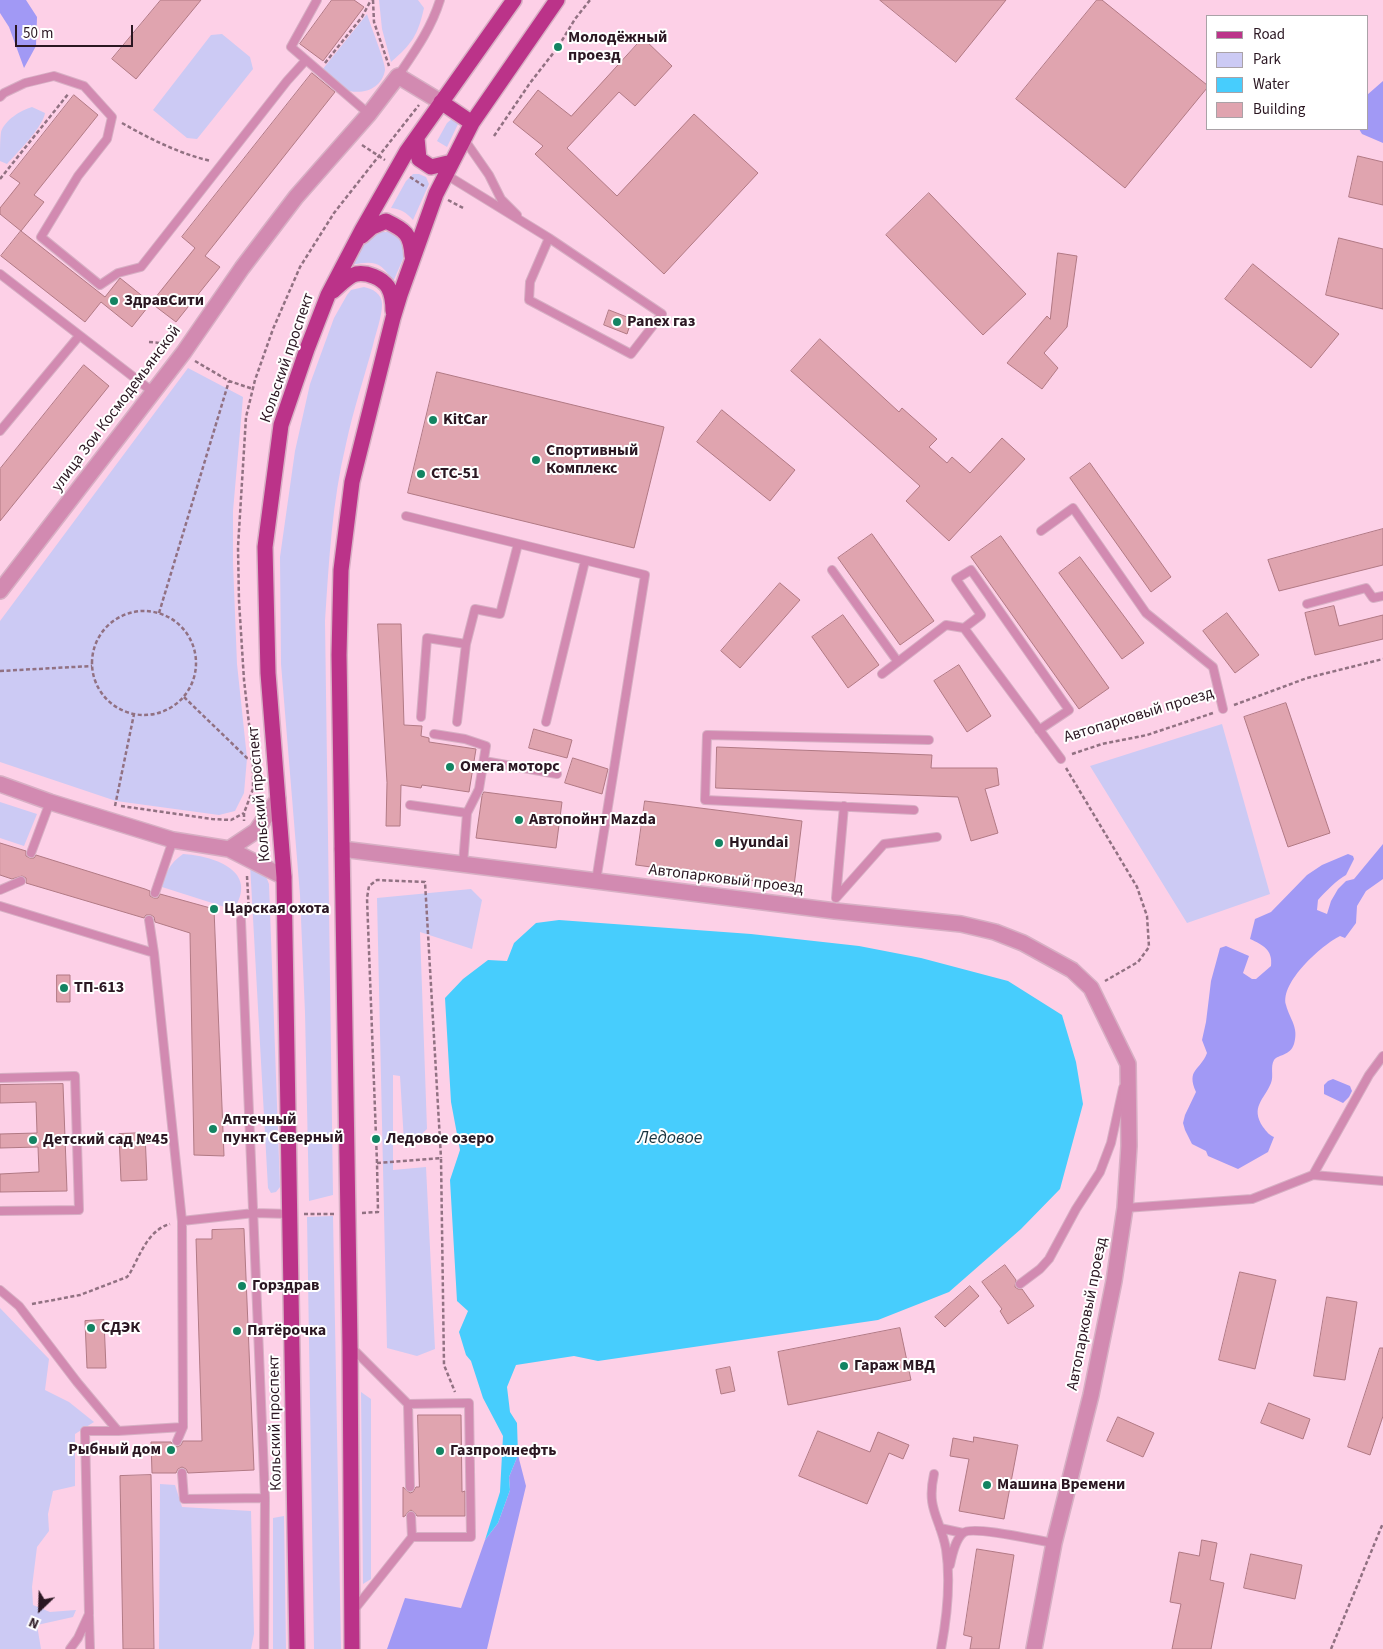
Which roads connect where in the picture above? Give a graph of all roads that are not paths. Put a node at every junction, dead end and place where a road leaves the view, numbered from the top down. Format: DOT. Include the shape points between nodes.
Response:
graph roads {
  1 [pos="317,0"];
  2 [pos="440,0"];
  3 [pos="514,0"];
  4 [pos="557,0"];
  5 [pos="306,60"];
  6 [pos="394,73"];
  7 [pos="0,97"];
  8 [pos="441,102"];
  9 [pos="369,114"];
  10 [pos="472,123"];
  11 [pos="464,139"];
  12 [pos="419,159"];
  13 [pos="449,168"];
  14 [pos="525,224"];
  15 [pos="549,238"];
  16 [pos="355,242"];
  17 [pos="412,260"];
  18 [pos="0,274"];
  19 [pos="328,295"];
  20 [pos="393,318"];
  21 [pos="79,336"];
  22 [pos="153,392"];
  23 [pos="0,431"];
  24 [pos="406,516"];
  25 [pos="1041,531"];
  26 [pos="518,544"];
  27 [pos="585,561"];
  28 [pos="832,570"];
  29 [pos="0,591"];
  30 [pos="1383,596"];
  31 [pos="1308,604"];
  32 [pos="964,628"];
  33 [pos="466,644"];
  34 [pos="898,662"];
  35 [pos="882,674"];
  36 [pos="1224,709"];
  37 [pos="421,717"];
  38 [pos="457,722"];
  39 [pos="546,722"];
  40 [pos="1040,730"];
  41 [pos="434,734"];
  42 [pos="929,740"];
  43 [pos="1061,759"];
  44 [pos="484,761"];
  45 [pos="557,774"];
  46 [pos="0,784"];
  47 [pos="278,799"];
  48 [pos="50,802"];
  49 [pos="410,805"];
  50 [pos="844,806"];
  51 [pos="914,810"];
  52 [pos="467,813"];
  53 [pos="937,837"];
  54 [pos="173,840"];
  55 [pos="229,849"];
  56 [pos="342,849"];
  57 [pos="31,853"];
  58 [pos="463,864"];
  59 [pos="284,877"];
  60 [pos="21,881"];
  61 [pos="596,881"];
  62 [pos="0,890"];
  63 [pos="155,893"];
  64 [pos="835,905"];
  65 [pos="0,906"];
  66 [pos="149,920"];
  67 [pos="241,920"];
  68 [pos="154,953"];
  69 [pos="1383,1056"];
  70 [pos="1128,1064"];
  71 [pos="0,1078"];
  72 [pos="1313,1175"];
  73 [pos="1383,1181"];
  74 [pos="1125,1208"];
  75 [pos="0,1212"];
  76 [pos="254,1213"];
  77 [pos="290,1214"];
  78 [pos="182,1221"];
  79 [pos="1020,1284"];
  80 [pos="0,1290"];
  81 [pos="350,1346"];
  82 [pos="408,1404"];
  83 [pos="183,1427"];
  84 [pos="118,1431"];
  85 [pos="177,1442"];
  86 [pos="182,1473"];
  87 [pos="934,1474"];
  88 [pos="410,1487"];
  89 [pos="265,1498"];
  90 [pos="411,1516"];
  91 [pos="940,1528"];
  92 [pos="963,1533"];
  93 [pos="412,1537"];
  94 [pos="1054,1544"];
  95 [pos="948,1572"];
  96 [pos="352,1612"];
  97 [pos="89,1614"];
  98 [pos="70,1649"];
  99 [pos="90,1649"];
  100 [pos="264,1649"];
  101 [pos="297,1649"];
  102 [pos="352,1649"];
  103 [pos="941,1649"];
  104 [pos="1034,1649"];
  1 -- 5 [label="lane" via="291,47"];
  2 -- 6 [label="lane" via="424,38"];
  3 -- 8 [label="main road"];
  4 -- 10 [label="main road"];
  5 -- 7 [label="lane" via="141,267 118,273 100,285 41,238 78,176 107,139 112,117 84,86 54,76 25,83"];
  5 -- 9 [label="lane"];
  6 -- 8 [label="street"];
  6 -- 9 [label="street, улица Зои Космодемьянской"];
  8 -- 10 [label="main road"];
  8 -- 12 [label="main road" via="417,138"];
  9 -- 22 [label="street, улица Зои Космодемьянской" via="296,197"];
  10 -- 11 [label="main road"];
  11 -- 13 [label="main road"];
  11 -- 14 [label="lane" via="501,199"];
  12 -- 13 [label="main road"];
  12 -- 16 [label="main road, Кольский проспект"];
  13 -- 14 [label="lane"];
  13 -- 17 [label="main road"];
  14 -- 15 [label="lane"];
  15 -- 15 [label="lane" via="530,282 529,300 631,354 662,314"];
  16 -- 17 [label="main road" via="372,227 386,221 402,228 411,240"];
  16 -- 19 [label="main road, Кольский проспект"];
  17 -- 20 [label="main road"];
  18 -- 21 [label="lane"];
  19 -- 20 [label="main road" via="356,274 373,275 388,287 393,301"];
  19 -- 47 [label="main road, Кольский проспект" via="281,425 266,546 268,673"];
  20 -- 56 [label="main road" via="352,482 341,570"];
  21 -- 22 [label="lane"];
  21 -- 23 [label="lane"];
  22 -- 29 [label="street, улица Зои Космодемьянской"];
  24 -- 26 [label="lane"];
  25 -- 36 [label="lane" via="1073,508 1146,613 1213,667"];
  26 -- 27 [label="lane"];
  26 -- 33 [label="lane" via="500,614 475,609"];
  27 -- 39 [label="lane"];
  27 -- 61 [label="lane" via="645,574"];
  28 -- 34 [label="lane"];
  30 -- 31 [label="lane" via="1373,598 1366,588"];
  32 -- 34 [label="lane" via="946,625"];
  32 -- 40 [label="lane"];
  32 -- 40 [label="lane" via="981,615 956,579 971,570 1069,710"];
  33 -- 37 [label="lane" via="427,638"];
  33 -- 38 [label="lane"];
  34 -- 35 [label="lane"];
  40 -- 43 [label="lane"];
  41 -- 44 [label="lane" via="486,746"];
  42 -- 50 [label="lane" via="707,735 705,800"];
  44 -- 45 [label="lane"];
  44 -- 52 [label="lane" via="479,790"];
  46 -- 48 [label="street"];
  47 -- 55 [label="street" via="256,831"];
  47 -- 59 [label="main road, Кольский проспект"];
  48 -- 54 [label="street"];
  48 -- 57 [label="lane"];
  49 -- 52 [label="lane"];
  50 -- 51 [label="lane"];
  50 -- 64 [label="lane"];
  52 -- 58 [label="lane"];
  53 -- 64 [label="lane" via="884,844"];
  54 -- 55 [label="street"];
  54 -- 63 [label="lane"];
  55 -- 59 [label="street"];
  56 -- 58 [label="street, Автопарковый проезд"];
  56 -- 81 [label="main road"];
  58 -- 61 [label="street, Автопарковый проезд"];
  59 -- 77 [label="main road, Кольский проспект"];
  60 -- 62 [label="lane"];
  61 -- 64 [label="street, Автопарковый проезд"];
  64 -- 70 [label="street, Автопарковый проезд" via="961,924 1023,943 1072,970 1091,988"];
  65 -- 68 [label="lane"];
  66 -- 68 [label="lane"];
  67 -- 76 [label="lane"];
  68 -- 78 [label="lane"];
  69 -- 72 [label="lane"];
  70 -- 74 [label="street, Автопарковый проезд" via="1129,1146"];
  70 -- 79 [label="lane" via="1111,1143 1100,1172 1049,1259"];
  71 -- 75 [label="lane" via="75,1076 79,1210"];
  72 -- 73 [label="lane"];
  72 -- 74 [label="lane" via="1252,1199"];
  74 -- 94 [label="street, Автопарковый проезд" via="1091,1395"];
  76 -- 77 [label="lane"];
  76 -- 78 [label="lane"];
  76 -- 89 [label="lane"];
  77 -- 101 [label="main road, Кольский проспект"];
  78 -- 83 [label="lane"];
  80 -- 84 [label="lane" via="19,1306"];
  81 -- 82 [label="lane"];
  81 -- 96 [label="main road"];
  82 -- 88 [label="lane"];
  82 -- 93 [label="lane" via="469,1404 471,1537"];
  83 -- 84 [label="lane"];
  83 -- 85 [label="lane"];
  84 -- 97 [label="lane" via="85,1431"];
  86 -- 89 [label="lane" via="184,1499"];
  87 -- 91 [label="lane" via="931,1500"];
  89 -- 100 [label="lane"];
  90 -- 93 [label="lane"];
  91 -- 92 [label="lane"];
  91 -- 95 [label="lane"];
  92 -- 94 [label="lane" via="985,1531"];
  92 -- 95 [label="lane" via="953,1550"];
  93 -- 96 [label="lane"];
  94 -- 104 [label="street, Автопарковый проезд"];
  95 -- 103 [label="lane"];
  96 -- 102 [label="main road"];
  97 -- 98 [label="lane"];
  97 -- 99 [label="lane"];
}
